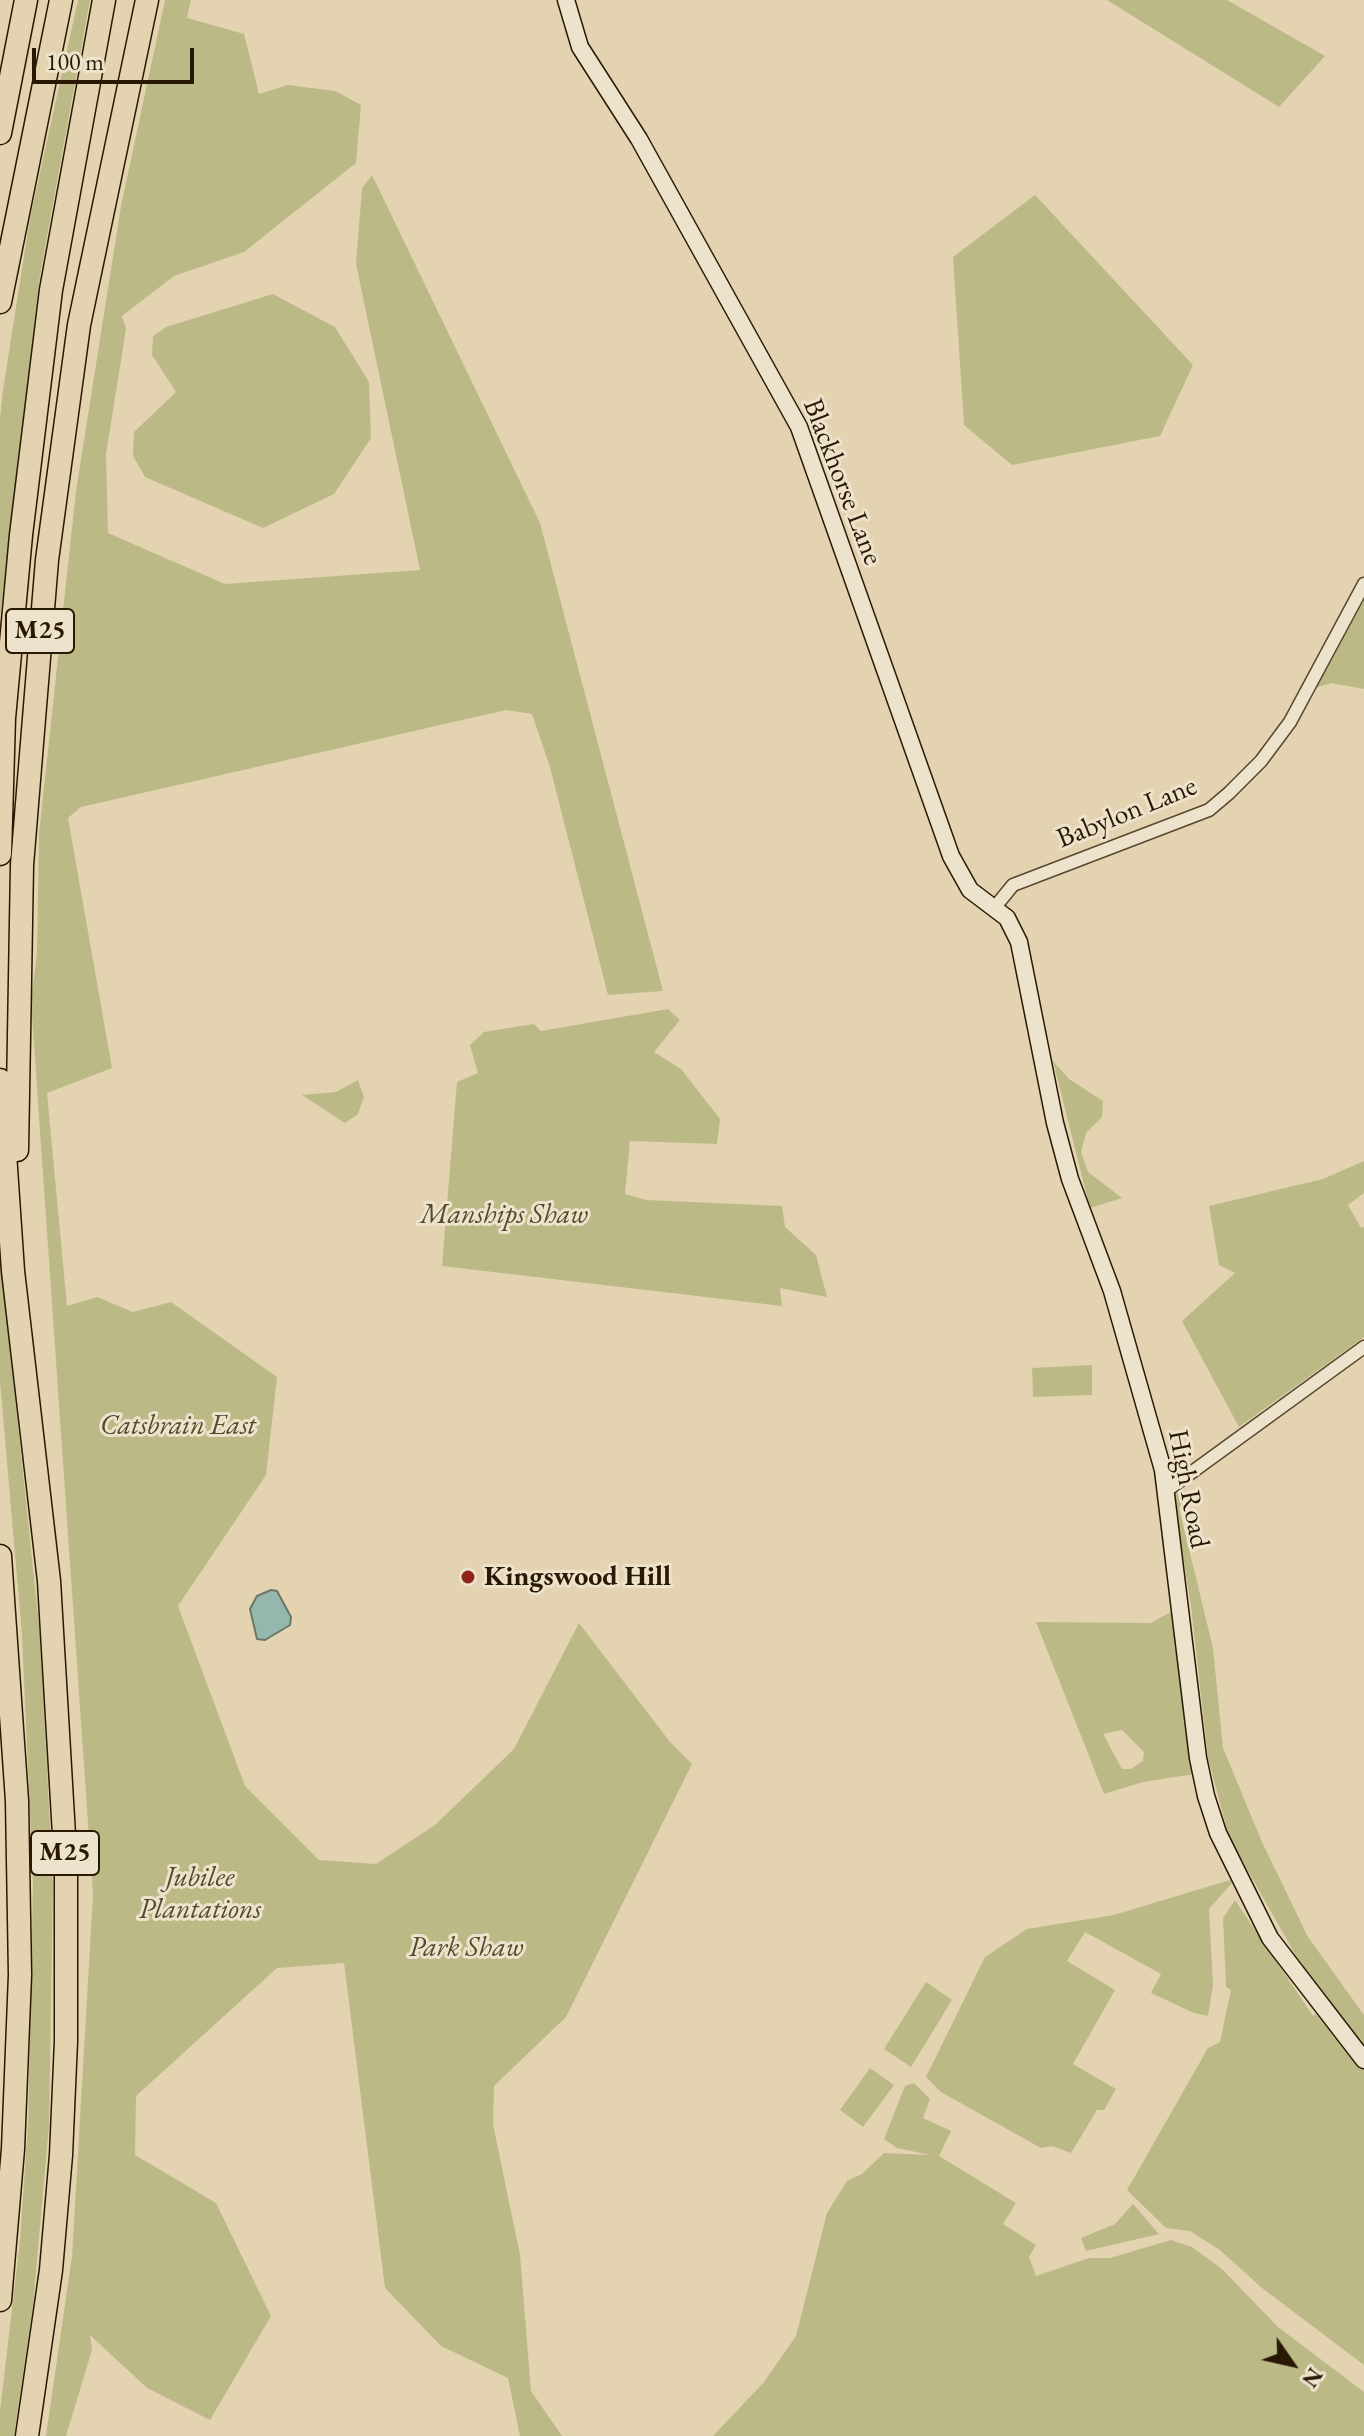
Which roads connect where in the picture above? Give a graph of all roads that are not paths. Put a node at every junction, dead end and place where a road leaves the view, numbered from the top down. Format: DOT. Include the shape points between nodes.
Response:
graph roads {
  1 [pos="26,0"];
  2 [pos="61,0"];
  3 [pos="104,0"];
  4 [pos="147,0"];
  5 [pos="566,0"];
  6 [pos="0,133"];
  7 [pos="0,302"];
  8 [pos="1364,584"];
  9 [pos="0,854"];
  10 [pos="995,907"];
  11 [pos="0,1080"];
  12 [pos="13,1271"];
  13 [pos="1364,1347"];
  14 [pos="1166,1491"];
  15 [pos="0,1556"];
  16 [pos="1364,2060"];
  17 [pos="0,2300"];
  18 [pos="27,2436"];
  1 -- 6 [label="highway"];
  2 -- 7 [label="highway"];
  3 -- 9 [label="highway, M25" via="51,290 21,535 4,718"];
  4 -- 12 [label="highway, M25" via="79,325 47,560 22,865"];
  5 -- 10 [label="street, Blackhorse Lane" via="580,47 639,139 799,427 951,856 970,890"];
  8 -- 10 [label="street, Babylon Lane" via="1290,722 1229,793 1209,810 1013,885"];
  10 -- 14 [label="street, High Road" via="1019,942 1055,1123 1112,1291"];
  11 -- 12 [label="highway, M25"];
  12 -- 18 [label="highway, M25" via="50,1595 67,1927 56,2213"];
  13 -- 14 [label="street"];
  14 -- 16 [label="street, High Road" via="1198,1758 1218,1833 1270,1938"];
  15 -- 17 [label="highway, M25" via="17,1801 20,1975"];
}
